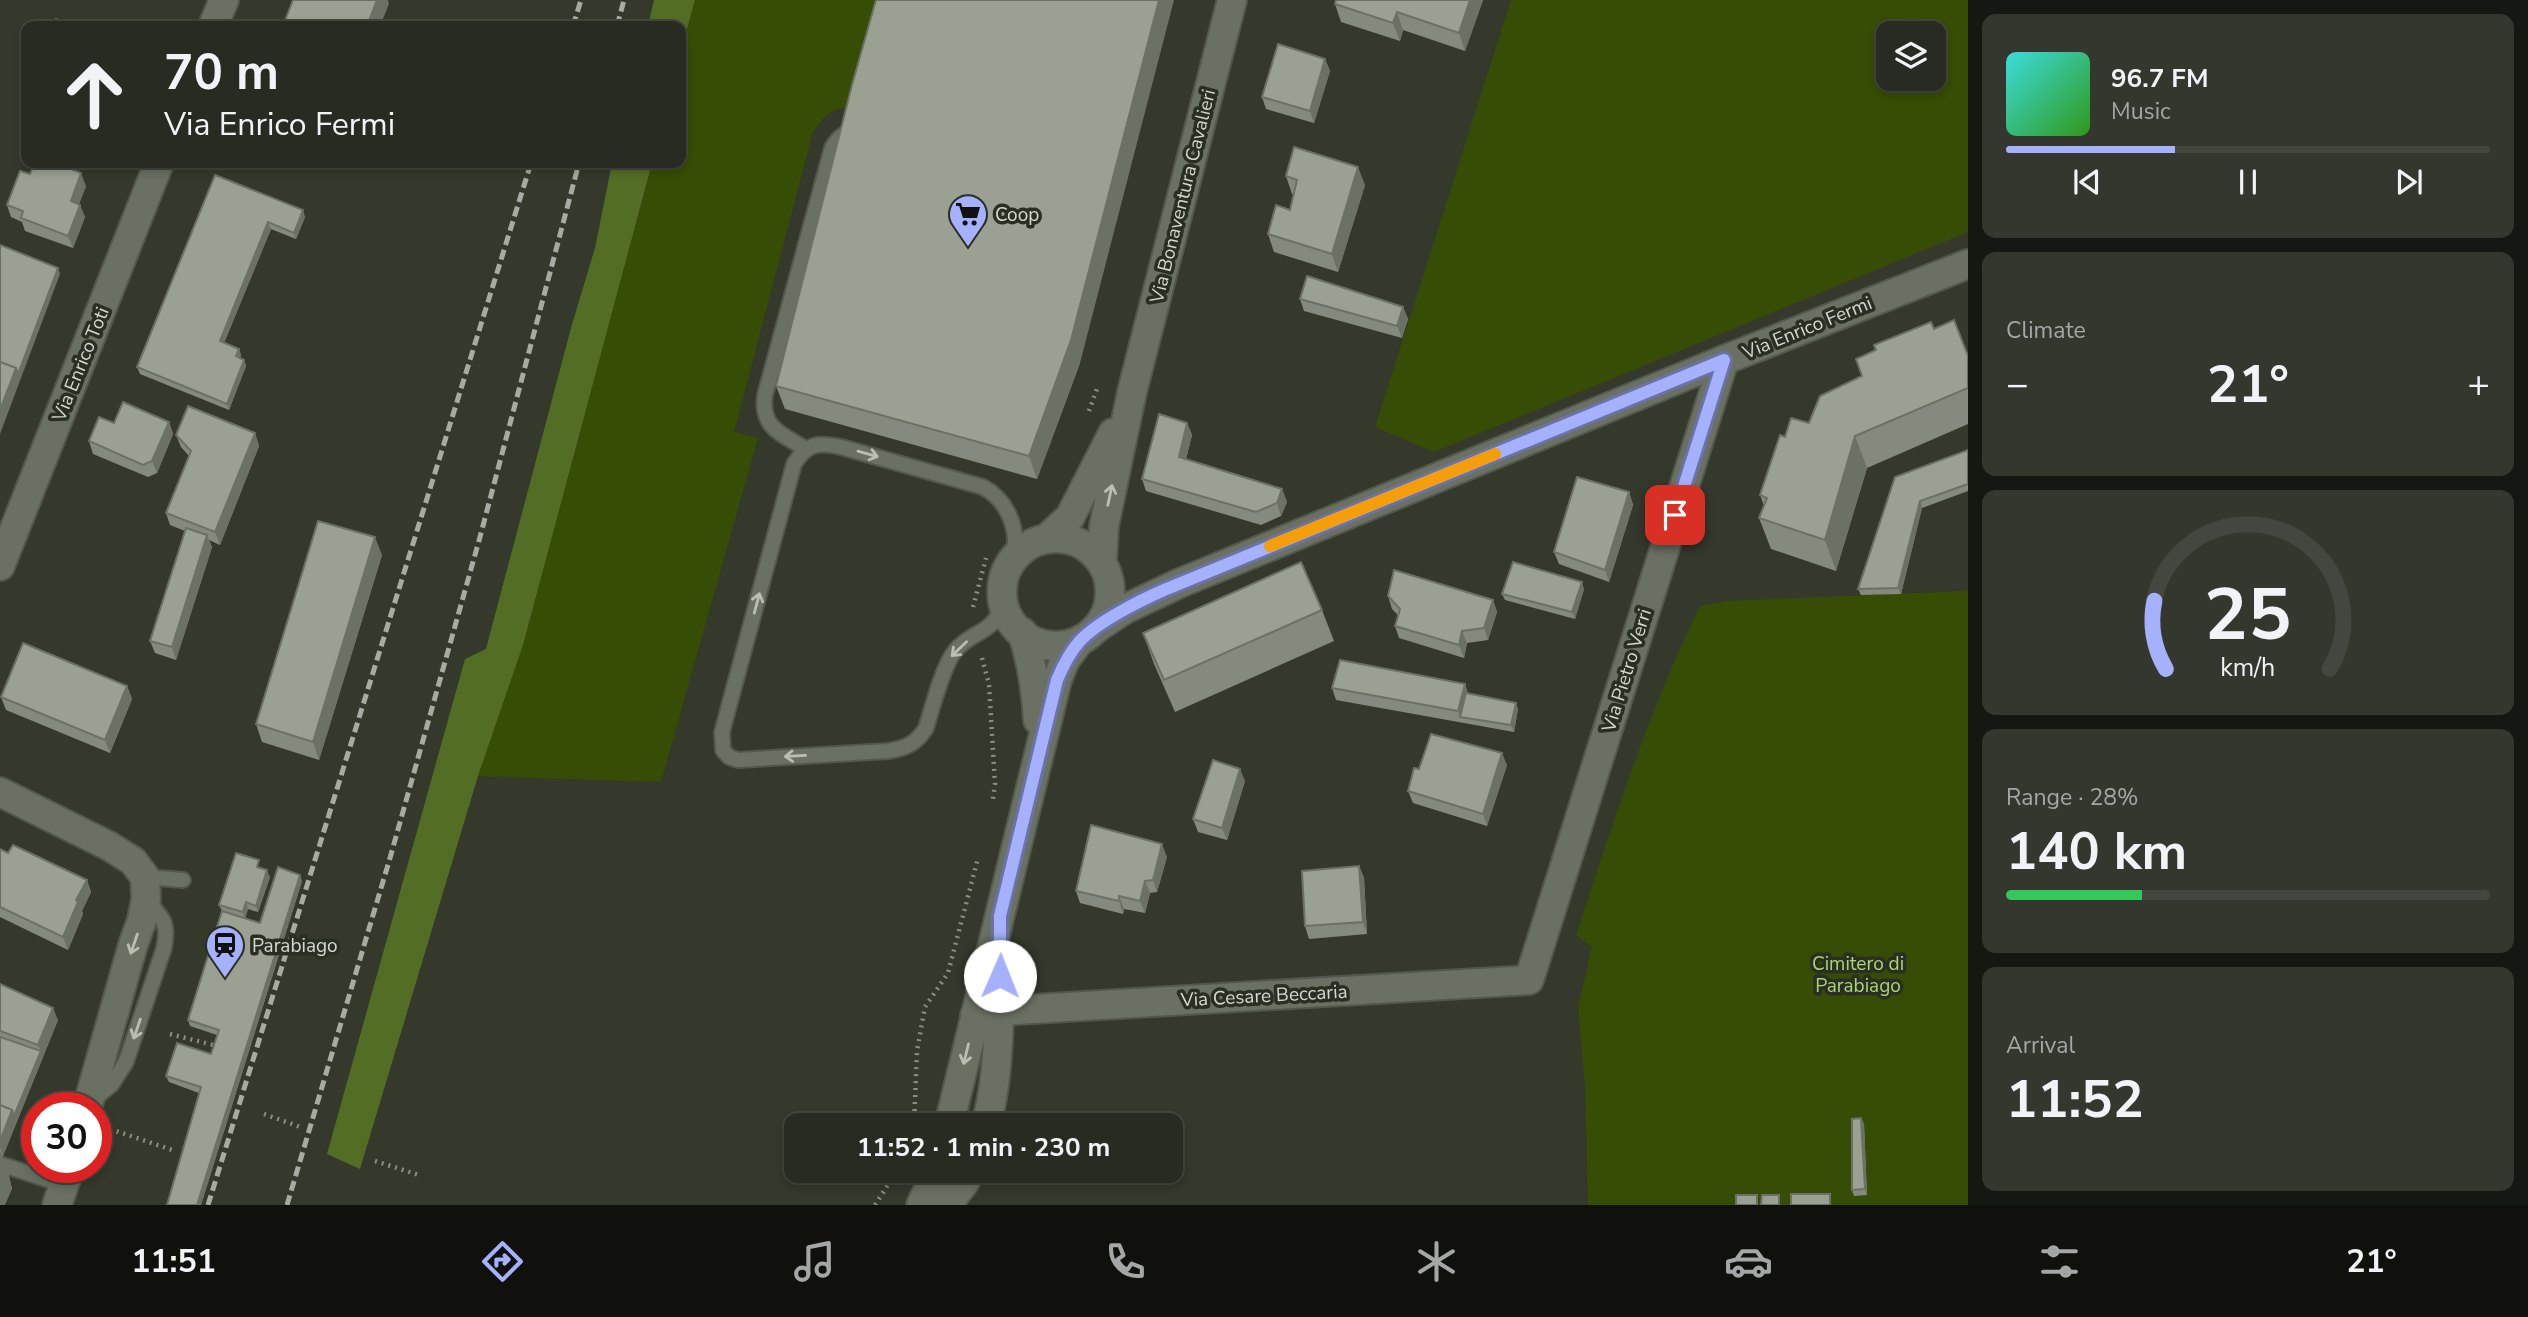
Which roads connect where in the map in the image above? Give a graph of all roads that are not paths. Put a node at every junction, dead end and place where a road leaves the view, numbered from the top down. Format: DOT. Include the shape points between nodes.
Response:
graph roads {
  1 [pos="224,0"];
  2 [pos="1232,0"];
  3 [pos="216,21"];
  4 [pos="855,132"];
  5 [pos="157,168"];
  6 [pos="1968,264"];
  7 [pos="1724,360"];
  8 [pos="1132,392"];
  9 [pos="806,449"];
  10 [pos="1046,539"];
  11 [pos="1012,561"];
  12 [pos="1103,565"];
  13 [pos="0,566"];
  14 [pos="1181,583"];
  15 [pos="1004,601"];
  16 [pos="1022,632"];
  17 [pos="1088,635"];
  18 [pos="1036,761"];
  19 [pos="0,792"];
  20 [pos="183,880"];
  21 [pos="146,888"];
  22 [pos="1529,980"];
  23 [pos="987,1013"];
  24 [pos="92,1092"];
  25 [pos="953,1113"];
  26 [pos="990,1113"];
  27 [pos="0,1164"];
  28 [pos="931,1183"];
  29 [pos="964,1183"];
  30 [pos="64,1186"];
  31 [pos="921,1205"];
  32 [pos="947,1205"];
  1 -- 3 [label="street"];
  2 -- 8 [label="street, Via Bonaventura Cavalieri"];
  4 -- 9 [label="lane" via="845,133 832,148 765,395 764,415 770,425"];
  5 -- 13 [label="street, Via Enrico Toti"];
  6 -- 7 [label="street, Via Enrico Fermi"];
  7 -- 14 [label="street, Via Enrico Fermi"];
  7 -- 22 [label="street, Via Pietro Verri"];
  8 -- 10 [label="street, Via Bonaventura Cavalieri" via="1070,517"];
  12 -- 8 [label="street, Via Bonaventura Cavalieri, one-way" via="1104,526"];
  9 -- 11 [label="lane, one-way" via="826,443 984,487 1000,500 1014,528"];
  15 -- 9 [label="lane, one-way" via="992,625 954,651 926,728 912,745 888,751 729,757 723,750 722,732 794,464"];
  10 -- 11 [label="street, Via Bonaventura Cavalieri" via="1024,548"];
  10 -- 12 [label="street" via="1074,540"];
  11 -- 15 [label="street" via="1005,576"];
  12 -- 14 [label="street, Via Enrico Fermi" via="1138,586"];
  12 -- 17 [label="street, Via Bonaventura Cavalieri" via="1110,597 1105,615"];
  14 -- 17 [label="street, Via Enrico Fermi" via="1136,603"];
  15 -- 16 [label="street, Via Bonaventura Cavalieri"];
  16 -- 17 [label="street" via="1045,645 1063,645"];
  16 -- 18 [label="street, Via Bonaventura Cavalieri" via="1036,683"];
  17 -- 18 [label="street, Via Bonaventura Cavalieri" via="1065,660"];
  18 -- 23 [label="street, Via Bonaventura Cavalieri" via="1000,916 1002,950"];
  19 -- 21 [label="street" via="133,861"];
  20 -- 21 [label="lane"];
  21 -- 24 [label="street, one-way" via="142,920"];
  22 -- 23 [label="street, Via Cesare Beccaria"];
  23 -- 25 [label="street, Via Bonaventura Cavalieri, one-way"];
  23 -- 26 [label="street, Via Bonaventura Cavalieri" via="999,1055"];
  27 -- 30 [label="lane"];
  28 -- 31 [label="street"];
  29 -- 32 [label="street"];
}
